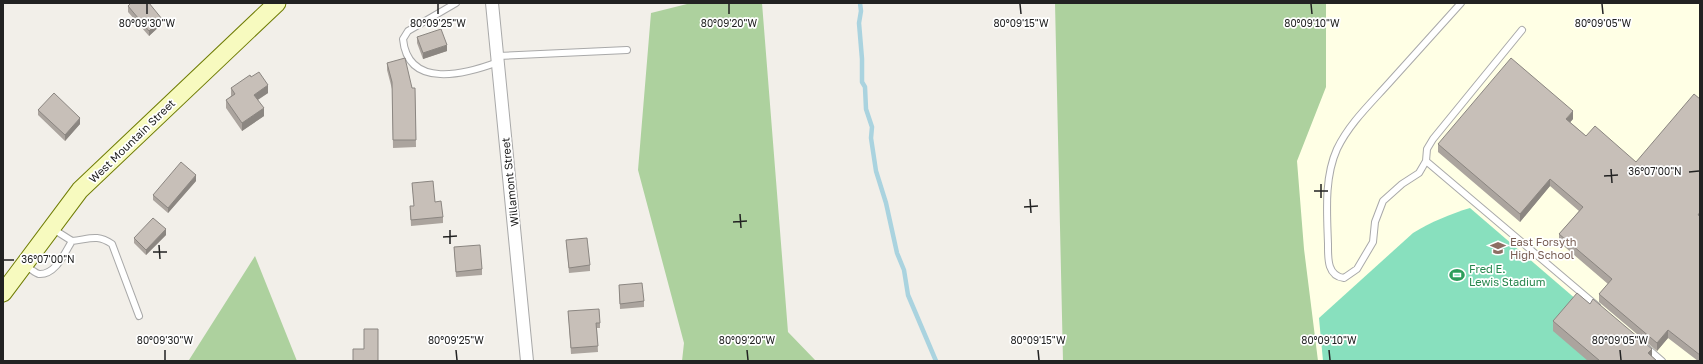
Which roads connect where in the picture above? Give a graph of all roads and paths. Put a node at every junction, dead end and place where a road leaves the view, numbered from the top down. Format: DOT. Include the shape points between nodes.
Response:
graph roads {
  1 [pos="277,3"];
  2 [pos="456,3"];
  3 [pos="492,3"];
  4 [pos="1461,3"];
  5 [pos="1522,30"];
  6 [pos="627,50"];
  7 [pos="498,59"];
  8 [pos="1426,161"];
  9 [pos="52,228"];
  10 [pos="72,241"];
  11 [pos="24,265"];
  12 [pos="3,293"];
  13 [pos="1604,311"];
  14 [pos="139,316"];
  15 [pos="1644,346"];
  16 [pos="527,361"];
  17 [pos="1662,361"];
  1 -- 9 [label="main road, West Mountain Street" via="80,190"];
  2 -- 7 [label="lane" via="408,31 402,39 406,54 423,71 434,74 466,72"];
  3 -- 7 [label="street, Willamont Street"];
  4 -- 8 [label="lane" via="1352,123 1337,149 1326,202 1328,258 1333,274 1338,278 1344,278 1357,269 1373,242 1375,222 1383,201 1419,173"];
  5 -- 8 [label="lane" via="1433,139 1427,149"];
  6 -- 7 [label="lane"];
  7 -- 16 [label="street, Willamont Street"];
  8 -- 13 [label="lane"];
  9 -- 10 [label="lane"];
  9 -- 11 [label="main road, West Mountain Street"];
  10 -- 11 [label="lane" via="56,266 47,273 38,274"];
  10 -- 14 [label="lane" via="96,236 112,244"];
  11 -- 12 [label="main road, West Mountain Street"];
  15 -- 17 [label="lane"];
}
